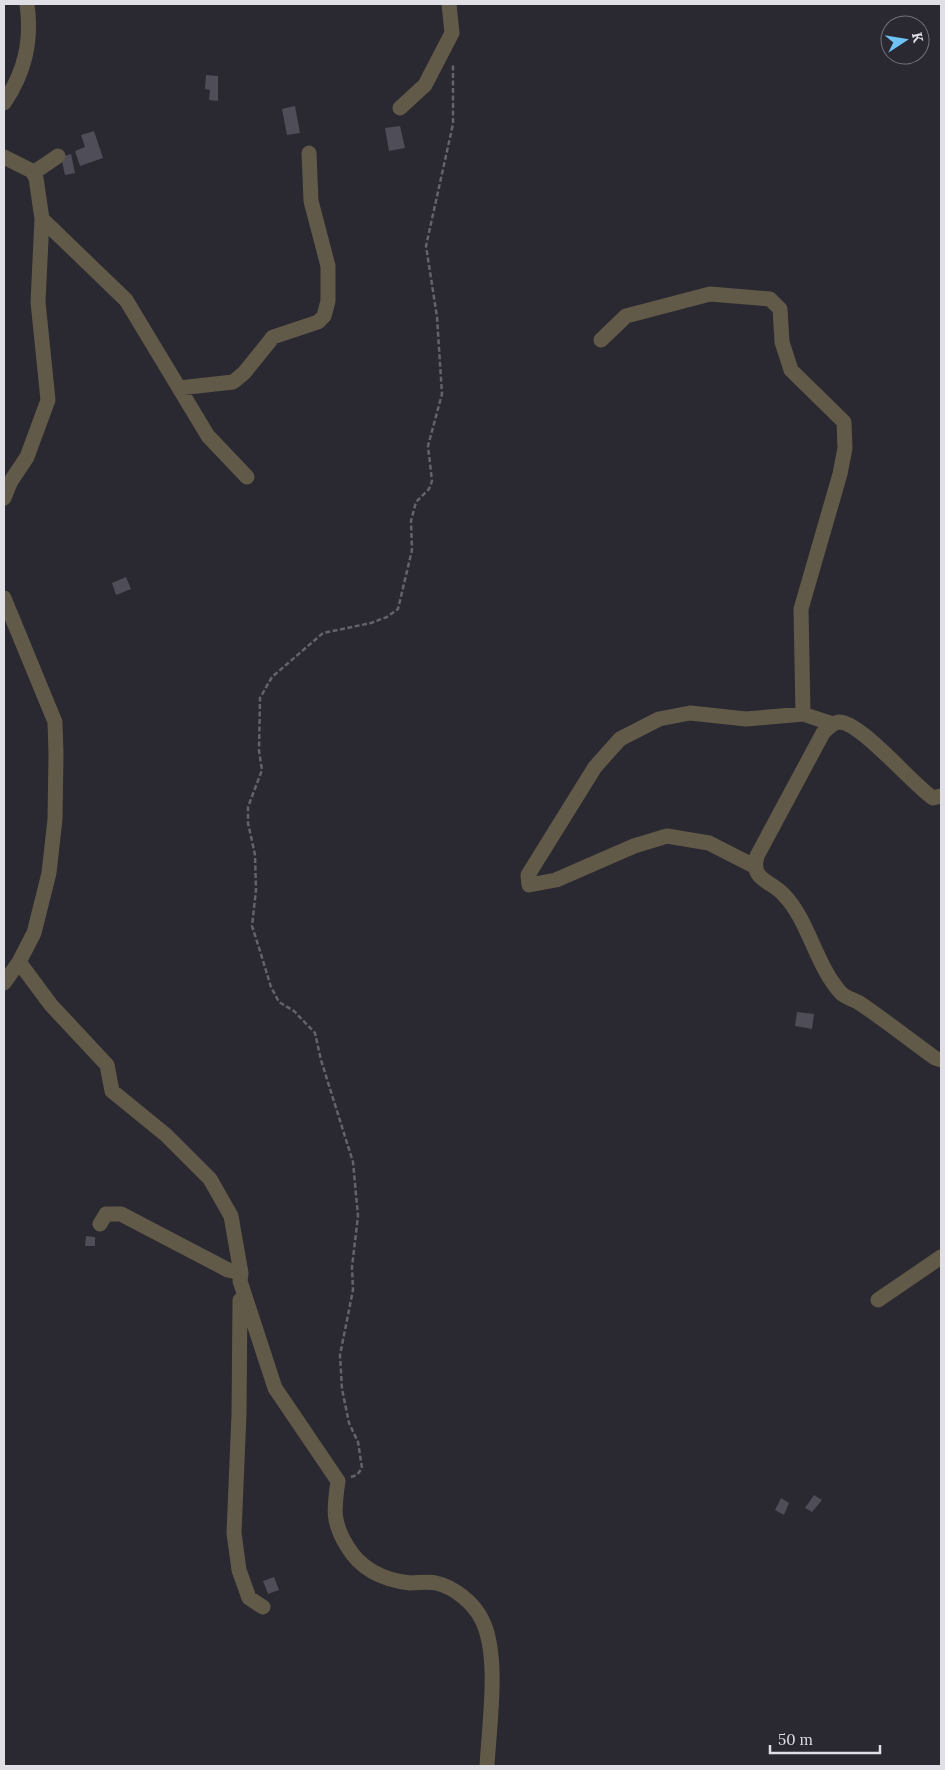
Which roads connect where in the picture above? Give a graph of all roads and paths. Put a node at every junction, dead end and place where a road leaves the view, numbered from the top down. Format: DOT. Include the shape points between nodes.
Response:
graph roads {
  1 [pos="27,4"];
  2 [pos="449,4"];
  3 [pos="453,60"];
  4 [pos="4,103"];
  5 [pos="400,108"];
  6 [pos="309,153"];
  7 [pos="58,156"];
  8 [pos="4,157"];
  9 [pos="33,173"];
  10 [pos="42,219"];
  11 [pos="601,340"];
  12 [pos="179,388"];
  13 [pos="247,477"];
  14 [pos="4,498"];
  15 [pos="4,598"];
  16 [pos="803,714"];
  17 [pos="833,724"];
  18 [pos="941,796"];
  19 [pos="754,866"];
  20 [pos="19,962"];
  21 [pos="4,983"];
  22 [pos="941,1060"];
  23 [pos="100,1224"];
  24 [pos="941,1257"];
  25 [pos="240,1277"];
  26 [pos="878,1300"];
  27 [pos="338,1481"];
  28 [pos="263,1607"];
  29 [pos="487,1766"];
  1 -- 4 [label="street" via="30,28 24,62"];
  2 -- 5 [label="street" via="452,33 425,85"];
  3 -- 27 [label="path" via="453,124 426,246 437,318 442,394 428,446 432,481 416,502 412,550 398,609 371,623 323,633 272,677 260,698 262,770 248,807 255,854 252,926 271,987 279,1002 294,1011 315,1033 354,1162 358,1216 352,1267 353,1290 340,1355 342,1389 349,1423 358,1442 362,1468 357,1476"];
  6 -- 12 [label="street" via="311,201 328,266 328,301 324,316 318,322 273,337 233,382"];
  7 -- 9 [label="street"];
  8 -- 9 [label="street"];
  9 -- 10 [label="street"];
  10 -- 12 [label="street" via="126,300"];
  10 -- 14 [label="street" via="38,302 48,400 27,457"];
  11 -- 16 [label="street" via="626,316 710,294 770,299 780,309 782,342 791,370 844,422 840,474 801,609"];
  12 -- 13 [label="street" via="208,436"];
  15 -- 20 [label="street" via="54,722 56,754 55,819 49,873 34,933"];
  16 -- 17 [label="street"];
  16 -- 19 [label="street" via="746,719 690,713 659,719 620,739 594,767 528,875 529,885 556,880 634,846 668,836 709,843"];
  17 -- 18 [label="street" via="841,722 856,729 893,760 920,789 933,798"];
  17 -- 19 [label="street" via="823,733"];
  19 -- 22 [label="street" via="757,874 784,894 842,994"];
  20 -- 21 [label="street"];
  20 -- 25 [label="street" via="51,1005 107,1065 112,1091 166,1135 210,1179 231,1216"];
  23 -- 25 [label="street" via="106,1214 121,1214"];
  24 -- 26 [label="street"];
  25 -- 27 [label="street" via="274,1388"];
  25 -- 28 [label="street" via="234,1533 239,1570 249,1598"];
  27 -- 29 [label="street" via="334,1511 338,1531 353,1557 366,1569 384,1578 449,1587 474,1606 482,1619 489,1637 492,1683"];
}
